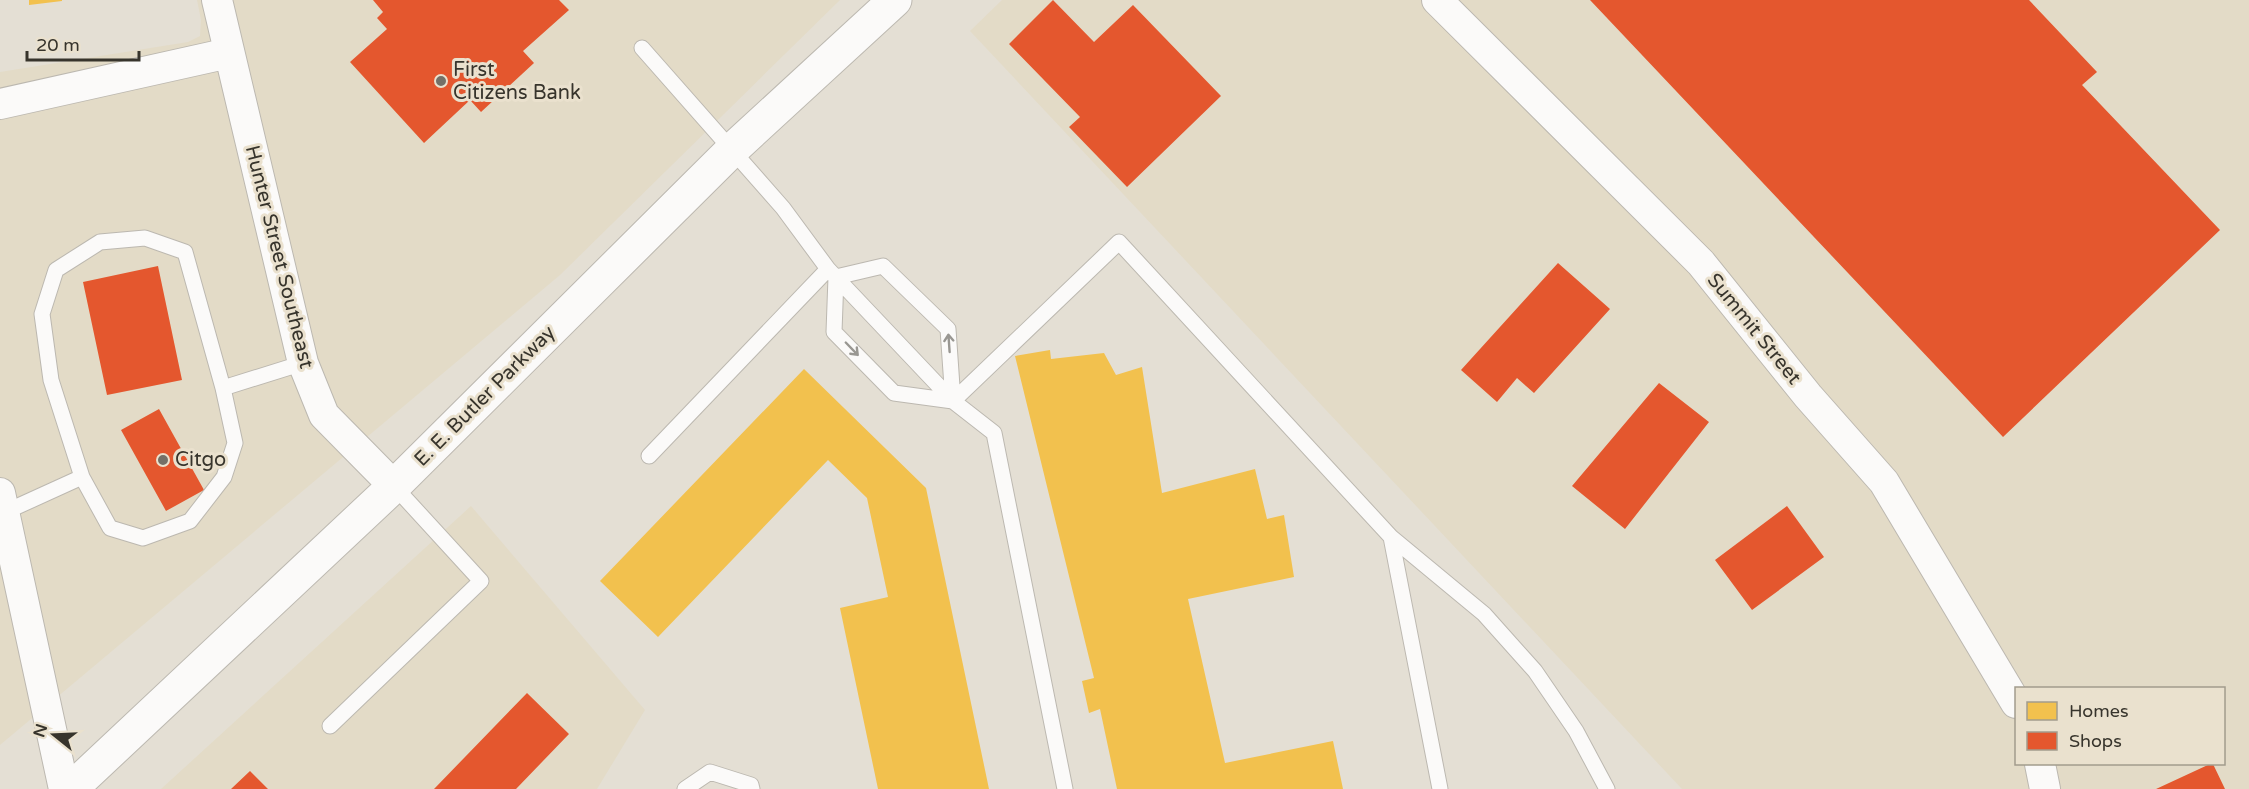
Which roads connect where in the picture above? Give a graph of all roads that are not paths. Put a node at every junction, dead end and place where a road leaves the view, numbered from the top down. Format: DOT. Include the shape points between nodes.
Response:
graph roads {
  1 [pos="217,0"];
  2 [pos="895,0"];
  3 [pos="1437,0"];
  4 [pos="642,48"];
  5 [pos="229,53"];
  6 [pos="0,104"];
  7 [pos="733,149"];
  8 [pos="832,273"];
  9 [pos="303,363"];
  10 [pos="223,387"];
  11 [pos="953,402"];
  12 [pos="650,456"];
  13 [pos="82,477"];
  14 [pos="394,486"];
  15 [pos="2,503"];
  16 [pos="1391,537"];
  17 [pos="2015,701"];
  18 [pos="330,726"];
  19 [pos="2040,765"];
  20 [pos="64,789"];
  21 [pos="71,789"];
  22 [pos="685,789"];
  23 [pos="752,789"];
  24 [pos="1065,789"];
  25 [pos="1440,789"];
  26 [pos="1607,789"];
  27 [pos="2045,789"];
  1 -- 5 [label="street, Hunter Street Southeast"];
  2 -- 7 [label="highway, E. E. Butler Parkway"];
  3 -- 17 [label="street, Summit Street" via="1701,263 1808,396 1884,482"];
  4 -- 7 [label="lane"];
  5 -- 6 [label="street"];
  5 -- 9 [label="street, Hunter Street Southeast"];
  7 -- 8 [label="lane"];
  7 -- 14 [label="highway, E. E. Butler Parkway"];
  8 -- 11 [label="lane"];
  8 -- 11 [label="lane, one-way" via="834,332 894,393"];
  11 -- 8 [label="lane, one-way" via="948,329 883,266"];
  8 -- 12 [label="lane"];
  9 -- 10 [label="lane"];
  9 -- 14 [label="street, Hunter Street Southeast" via="324,415"];
  10 -- 13 [label="lane" via="235,443 224,477 190,521 143,538 110,528"];
  10 -- 13 [label="lane" via="185,252 145,238 100,242 56,270 42,314 51,380"];
  11 -- 16 [label="lane" via="1119,242"];
  11 -- 24 [label="lane" via="994,433"];
  13 -- 15 [label="lane"];
  14 -- 18 [label="lane" via="481,581"];
  14 -- 21 [label="highway, E. E. Butler Parkway"];
  15 -- 20 [label="street"];
  16 -- 25 [label="lane"];
  16 -- 26 [label="lane" via="1484,614 1535,671 1576,731"];
  19 -- 27 [label="street"];
  22 -- 23 [label="lane" via="710,771 751,785"];
}
